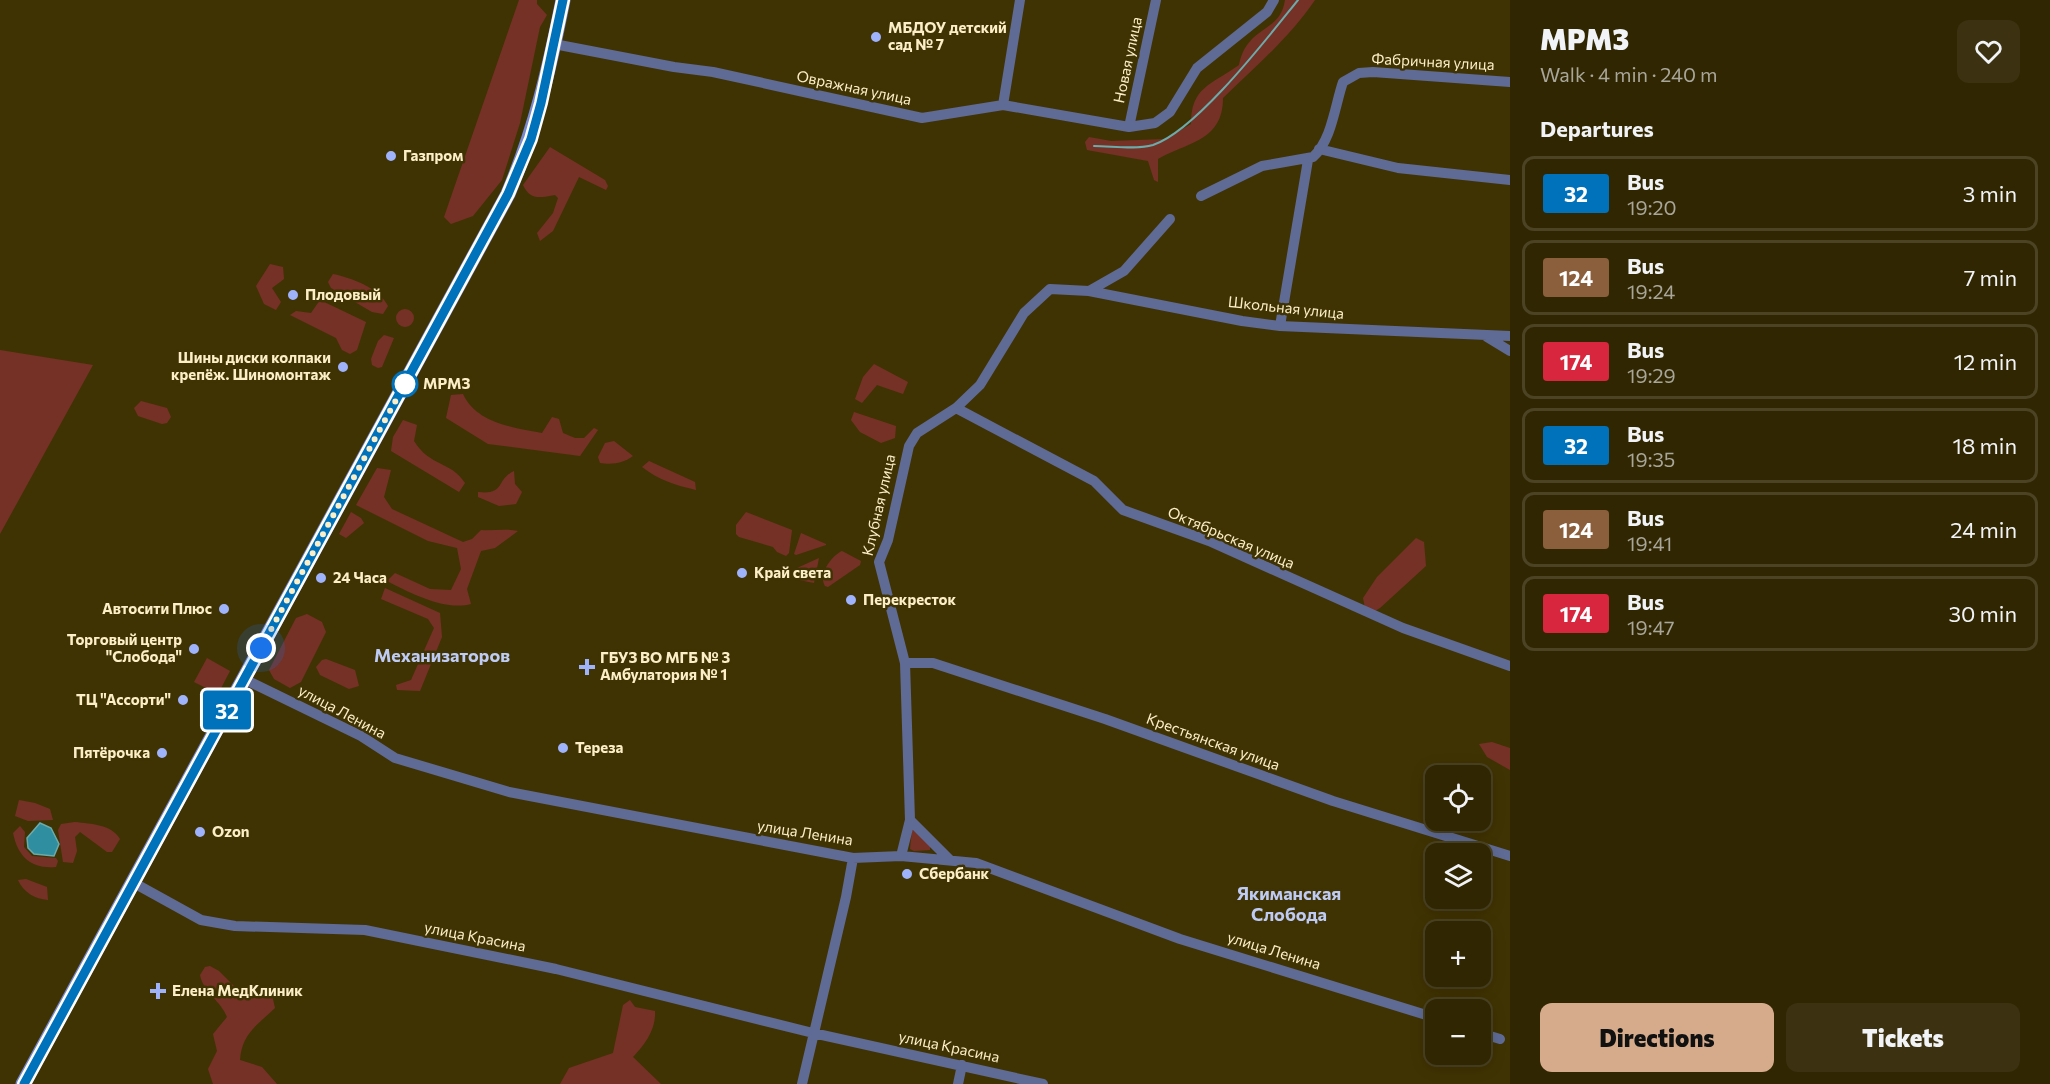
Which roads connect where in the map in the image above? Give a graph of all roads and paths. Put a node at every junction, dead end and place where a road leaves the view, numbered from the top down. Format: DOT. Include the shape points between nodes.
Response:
graph roads {
  1 [pos="563,0"];
  2 [pos="1020,0"];
  3 [pos="1156,0"];
  4 [pos="1274,0"];
  5 [pos="554,44"];
  6 [pos="1510,82"];
  7 [pos="1003,105"];
  8 [pos="1129,127"];
  9 [pos="1319,149"];
  10 [pos="1308,160"];
  11 [pos="1510,180"];
  12 [pos="1201,196"];
  13 [pos="1170,219"];
  14 [pos="1050,289"];
  15 [pos="1089,291"];
  16 [pos="1280,326"];
  17 [pos="1486,336"];
  18 [pos="1510,336"];
  19 [pos="1510,351"];
  20 [pos="956,408"];
  21 [pos="905,663"];
  22 [pos="1510,666"];
  23 [pos="244,679"];
  24 [pos="910,820"];
  25 [pos="901,856"];
  26 [pos="1510,856"];
  27 [pos="853,858"];
  28 [pos="950,860"];
  29 [pos="134,883"];
  30 [pos="1425,1015"];
  31 [pos="813,1033"];
  32 [pos="1491,1036"];
  33 [pos="1500,1039"];
  34 [pos="962,1065"];
  35 [pos="24,1084"];
  36 [pos="802,1084"];
  37 [pos="958,1084"];
  38 [pos="1043,1084"];
  1 -- 5 [label="main road"];
  2 -- 7 [label="street"];
  3 -- 8 [label="street, Новая улица"];
  4 -- 8 [label="street, Овражная улица" via="1267,12 1197,68 1170,112 1155,123"];
  5 -- 7 [label="street, Овражная улица" via="713,72 922,118"];
  5 -- 23 [label="main road" via="531,139 508,194"];
  6 -- 9 [label="street, Фабричная улица" via="1359,73 1342,82"];
  7 -- 8 [label="street, Овражная улица"];
  9 -- 10 [label="street, Фабричная улица"];
  9 -- 11 [label="street" via="1398,168"];
  10 -- 12 [label="street" via="1262,166"];
  10 -- 16 [label="street"];
  13 -- 15 [label="street" via="1125,271"];
  14 -- 15 [label="street, Школьная улица"];
  14 -- 20 [label="street, Клубная улица" via="1024,313 980,385"];
  15 -- 16 [label="street, Школьная улица"];
  16 -- 17 [label="street, Школьная улица"];
  17 -- 18 [label="street, Школьная улица"];
  17 -- 19 [label="street, Школьная улица"];
  20 -- 21 [label="street, Клубная улица" via="917,433 909,446 888,540 879,562"];
  20 -- 22 [label="street, Октябрьская улица" via="1094,481 1123,510 1209,542 1403,628"];
  21 -- 24 [label="street, Клубная улица"];
  21 -- 26 [label="street, Крестьянская улица" via="933,663 1105,719 1333,801"];
  23 -- 27 [label="street, улица Ленина" via="361,736 395,758 509,792"];
  23 -- 29 [label="main road"];
  24 -- 25 [label="street, Клубная улица"];
  24 -- 28 [label="street"];
  25 -- 27 [label="street, улица Ленина"];
  25 -- 28 [label="street, улица Ленина"];
  27 -- 31 [label="street"];
  28 -- 30 [label="street, улица Ленина" via="976,863 1180,939"];
  29 -- 31 [label="street, улица Красина" via="201,920 235,926 365,930 556,969"];
  29 -- 35 [label="main road"];
  31 -- 34 [label="street, улица Красина"];
  31 -- 36 [label="street"];
  32 -- 33 [label="street"];
  34 -- 37 [label="street"];
  34 -- 38 [label="street, улица Красина"];
}
